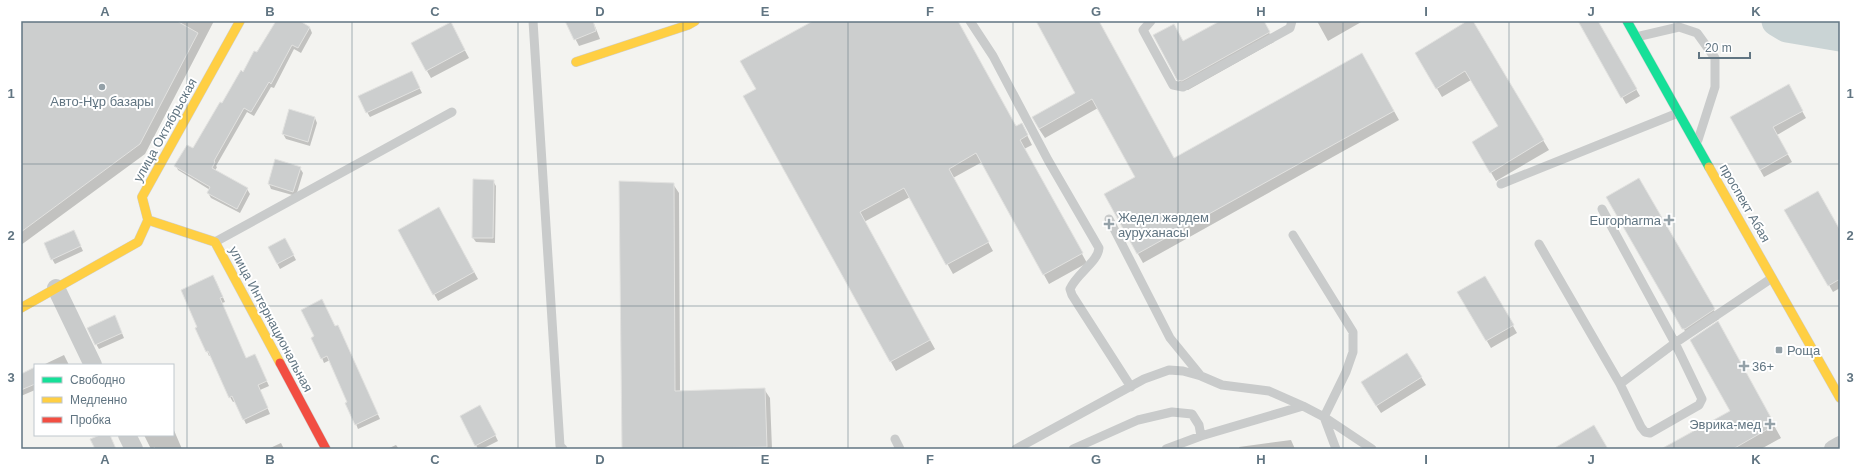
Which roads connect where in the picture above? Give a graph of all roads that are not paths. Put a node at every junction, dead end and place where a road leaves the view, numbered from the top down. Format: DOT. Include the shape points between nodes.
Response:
graph roads {
  1 [pos="240,21"];
  2 [pos="533,21"];
  3 [pos="695,21"];
  4 [pos="970,21"];
  5 [pos="1151,21"];
  6 [pos="1292,21"];
  7 [pos="1627,21"];
  8 [pos="1636,37"];
  9 [pos="576,62"];
  10 [pos="452,112"];
  11 [pos="1678,113"];
  12 [pos="1696,144"];
  13 [pos="1501,184"];
  14 [pos="1602,209"];
  15 [pos="1109,219"];
  16 [pos="148,220"];
  17 [pos="1293,235"];
  18 [pos="216,242"];
  19 [pos="1540,244"];
  20 [pos="1772,278"];
  21 [pos="56,288"];
  22 [pos="21,308"];
  23 [pos="1675,343"];
  24 [pos="94,364"];
  25 [pos="1200,376"];
  26 [pos="1620,384"];
  27 [pos="1131,387"];
  28 [pos="1840,398"];
  29 [pos="1303,406"];
  30 [pos="1324,417"];
  31 [pos="128,436"];
  32 [pos="1201,436"];
  33 [pos="895,439"];
  34 [pos="1840,445"];
  35 [pos="134,449"];
  36 [pos="326,449"];
  37 [pos="563,449"];
  38 [pos="900,449"];
  39 [pos="1016,449"];
  40 [pos="1073,449"];
  41 [pos="1166,449"];
  42 [pos="1336,449"];
  43 [pos="1372,449"];
  44 [pos="1833,449"];
  1 -- 16 [label="street, улица Октябрьская" via="142,197"];
  2 -- 37 [label="lane" via="560,446"];
  3 -- 9 [label="street"];
  4 -- 27 [label="lane" via="993,56 1048,160 1099,248 1098,255 1077,276 1070,289"];
  5 -- 6 [label="lane" via="1143,30 1173,85 1183,87 1290,28"];
  7 -- 8 [label="street, проспект Абая"];
  8 -- 11 [label="street, проспект Абая"];
  8 -- 12 [label="lane" via="1679,27 1696,33 1715,58 1715,87"];
  10 -- 18 [label="lane"];
  11 -- 12 [label="street, проспект Абая"];
  11 -- 13 [label="lane"];
  12 -- 20 [label="street, проспект Абая"];
  14 -- 23 [label="lane"];
  15 -- 25 [label="lane" via="1170,338"];
  16 -- 18 [label="street, улица Интернациональная"];
  16 -- 21 [label="street" via="138,242"];
  17 -- 30 [label="lane" via="1354,332 1353,352 1346,372"];
  18 -- 36 [label="street, улица Интернациональная"];
  19 -- 26 [label="lane"];
  20 -- 23 [label="lane"];
  20 -- 28 [label="street, проспект Абая"];
  21 -- 22 [label="street"];
  21 -- 24 [label="street"];
  23 -- 26 [label="lane"];
  23 -- 26 [label="lane" via="1702,399 1699,405 1650,433 1645,432"];
  25 -- 27 [label="lane" via="1169,370"];
  25 -- 29 [label="lane" via="1222,385 1269,391"];
  27 -- 39 [label="lane"];
  29 -- 30 [label="lane"];
  29 -- 32 [label="lane"];
  30 -- 42 [label="lane"];
  30 -- 43 [label="lane"];
  31 -- 35 [label="street"];
  32 -- 40 [label="lane" via="1199,425 1192,414 1172,412 1138,420"];
  32 -- 41 [label="lane"];
  33 -- 38 [label="lane"];
  34 -- 44 [label="street"];
}
